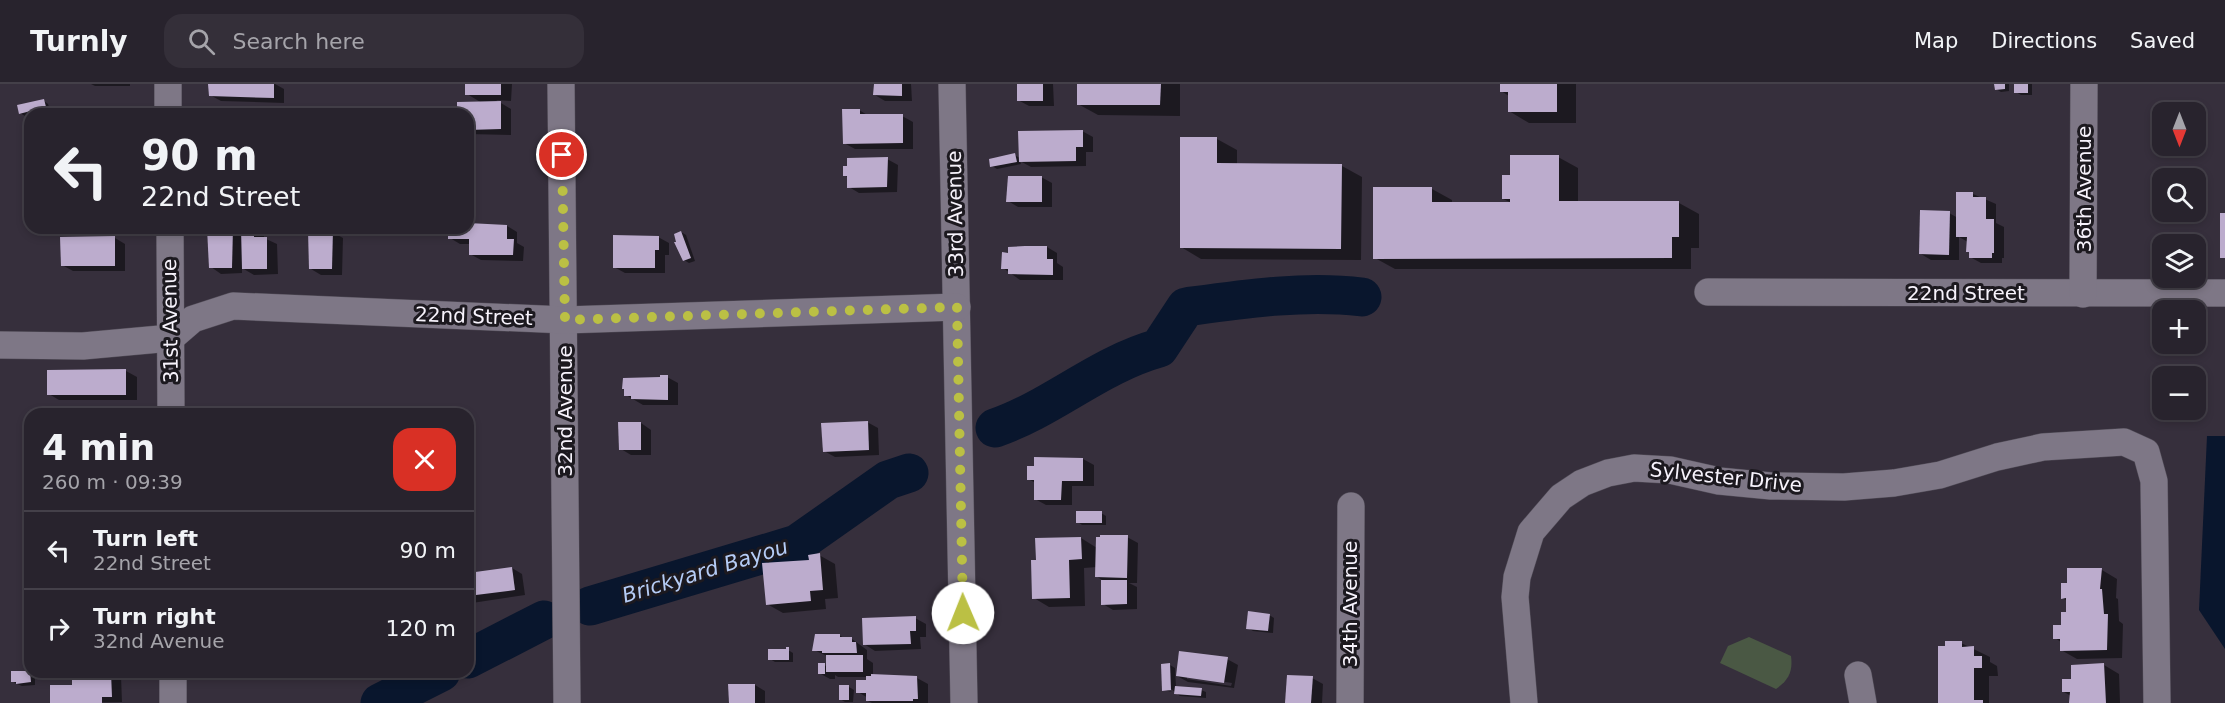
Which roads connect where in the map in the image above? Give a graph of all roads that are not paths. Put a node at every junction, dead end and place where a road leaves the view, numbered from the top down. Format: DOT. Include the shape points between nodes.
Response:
graph roads {
  1 [pos="168,84"];
  2 [pos="561,84"];
  3 [pos="952,84"];
  4 [pos="2084,84"];
  5 [pos="168,108"];
  6 [pos="170,234"];
  7 [pos="1708,292"];
  8 [pos="2225,293"];
  9 [pos="2084,294"];
  10 [pos="957,307"];
  11 [pos="565,320"];
  12 [pos="171,338"];
  13 [pos="0,345"];
  14 [pos="171,408"];
  15 [pos="1351,506"];
  16 [pos="1858,675"];
  17 [pos="173,678"];
  18 [pos="173,703"];
  19 [pos="567,703"];
  20 [pos="964,703"];
  21 [pos="1350,703"];
  22 [pos="1524,703"];
  23 [pos="1863,703"];
  24 [pos="2157,703"];
  1 -- 5 [label="street"];
  2 -- 11 [label="street, 32nd Avenue"];
  3 -- 10 [label="street, 33rd Avenue"];
  4 -- 9 [label="street, 36th Avenue"];
  6 -- 12 [label="street, 31st Avenue"];
  7 -- 9 [label="street, 22nd Street"];
  8 -- 9 [label="street, 22nd Street"];
  10 -- 11 [label="street, 22nd Street"];
  10 -- 20 [label="street, 33rd Avenue"];
  11 -- 12 [label="street, 22nd Street" via="233,306 193,319"];
  11 -- 19 [label="street, 32nd Avenue"];
  12 -- 13 [label="street" via="83,346"];
  12 -- 14 [label="street, 31st Avenue"];
  15 -- 21 [label="street, 34th Avenue"];
  16 -- 23 [label="street"];
  17 -- 18 [label="street"];
  22 -- 24 [label="street, Sylvester Drive" via="1515,597 1517,577 1531,532 1545,513 1560,497 1591,480 1634,468 1771,486 1844,487 1929,477 2043,447 2124,442 2146,452 2154,481"];
}
